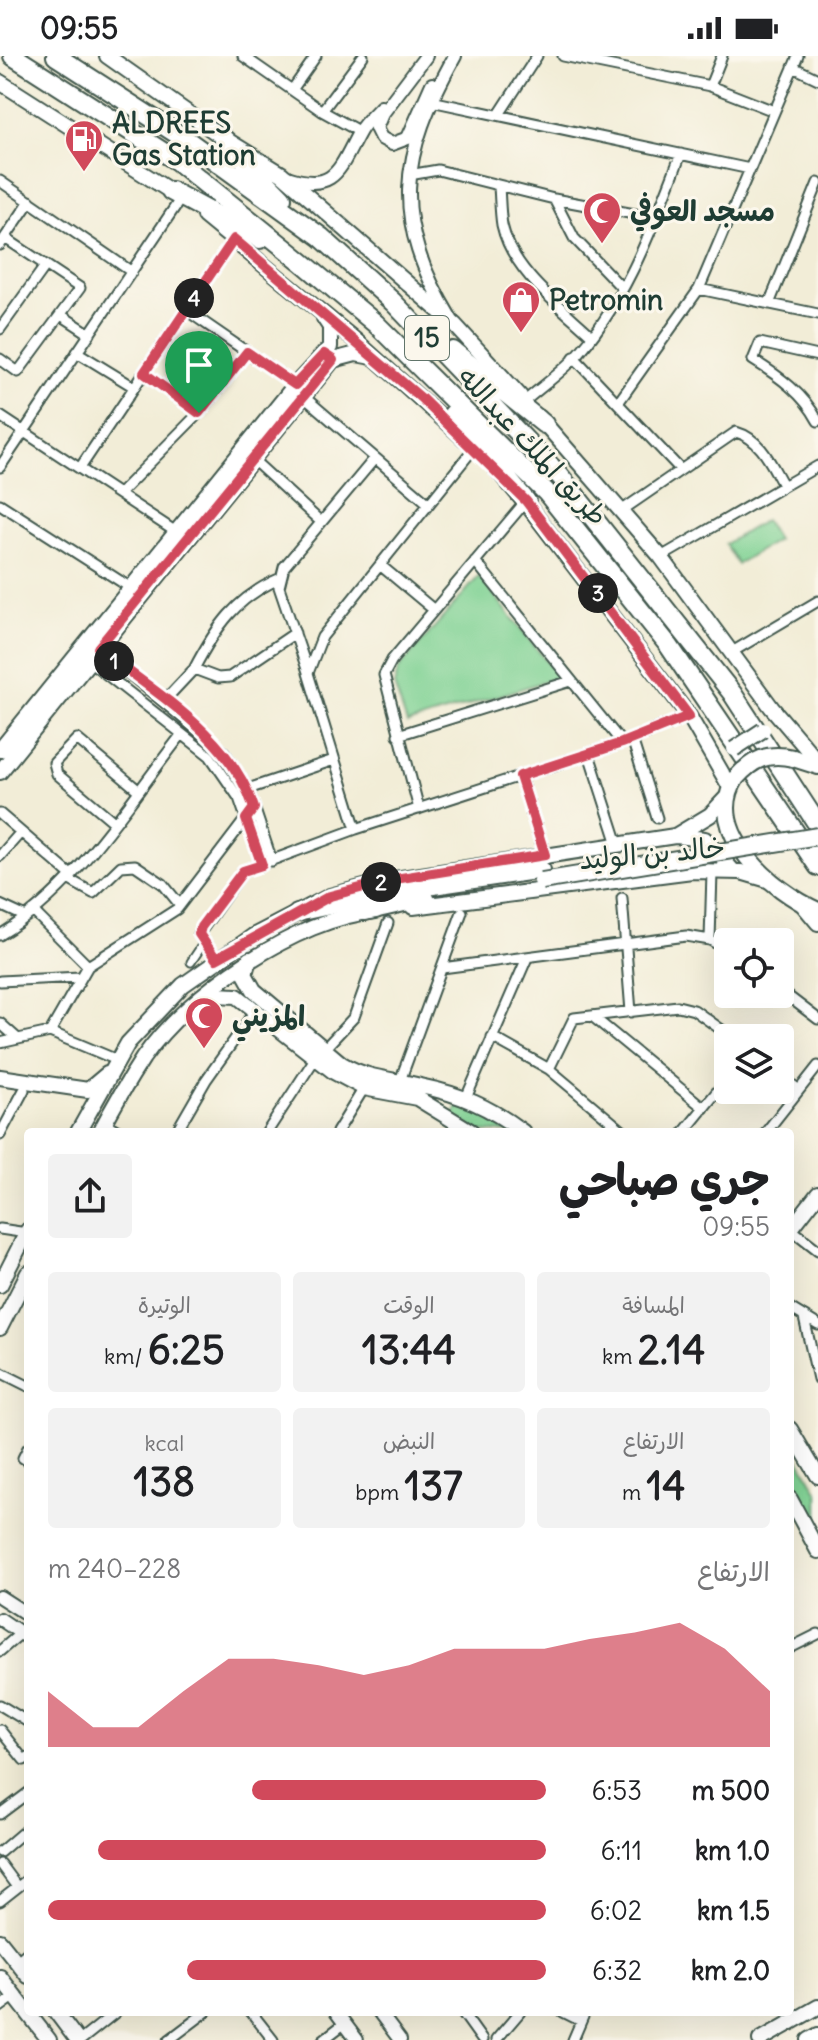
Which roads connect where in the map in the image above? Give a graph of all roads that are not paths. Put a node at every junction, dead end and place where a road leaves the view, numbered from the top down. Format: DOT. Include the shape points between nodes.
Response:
graph roads {
  1 [pos="13,56"];
  2 [pos="56,56"];
  3 [pos="107,56"];
  4 [pos="243,56"];
  5 [pos="316,56"];
  6 [pos="363,56"];
  7 [pos="425,56"];
  8 [pos="453,56"];
  9 [pos="537,56"];
  10 [pos="563,56"];
  11 [pos="722,56"];
  12 [pos="798,56"];
  13 [pos="793,67"];
  14 [pos="818,79"];
  15 [pos="0,82"];
  16 [pos="710,86"];
  17 [pos="292,90"];
  18 [pos="431,101"];
  19 [pos="322,111"];
  20 [pos="774,111"];
  21 [pos="500,113"];
  22 [pos="360,132"];
  23 [pos="222,137"];
  24 [pos="681,154"];
  25 [pos="750,169"];
  26 [pos="282,174"];
  27 [pos="409,175"];
  28 [pos="0,181"];
  29 [pos="818,183"];
  30 [pos="499,187"];
  31 [pos="176,194"];
  32 [pos="554,199"];
  33 [pos="30,201"];
  34 [pos="656,218"];
  35 [pos="321,237"];
  36 [pos="234,239"];
  37 [pos="2,242"];
  38 [pos="302,262"];
  39 [pos="46,265"];
  40 [pos="132,272"];
  41 [pos="622,288"];
  42 [pos="699,289"];
  43 [pos="393,302"];
  44 [pos="769,304"];
  45 [pos="317,308"];
  46 [pos="186,310"];
  47 [pos="818,314"];
  48 [pos="61,315"];
  49 [pos="376,324"];
  50 [pos="455,325"];
  51 [pos="0,329"];
  52 [pos="90,334"];
  53 [pos="592,336"];
  54 [pos="77,352"];
  55 [pos="247,352"];
  56 [pos="818,356"];
  57 [pos="329,357"];
  58 [pos="372,357"];
  59 [pos="574,357"];
  60 [pos="0,359"];
  61 [pos="144,373"];
  62 [pos="134,387"];
  63 [pos="299,391"];
  64 [pos="525,401"];
  65 [pos="618,403"];
  66 [pos="199,413"];
  67 [pos="0,416"];
  68 [pos="818,421"];
  69 [pos="544,424"];
  70 [pos="24,432"];
  71 [pos="474,448"];
  72 [pos="375,458"];
  73 [pos="252,459"];
  74 [pos="818,466"];
  75 [pos="0,467"];
  76 [pos="80,468"];
  77 [pos="680,469"];
  78 [pos="783,485"];
  79 [pos="119,494"];
  80 [pos="526,501"];
  81 [pos="0,504"];
  82 [pos="429,504"];
  83 [pos="621,511"];
  84 [pos="321,522"];
  85 [pos="176,532"];
  86 [pos="661,557"];
  87 [pos="475,561"];
  88 [pos="380,565"];
  89 [pos="281,578"];
  90 [pos="131,588"];
  91 [pos="818,601"];
  92 [pos="434,610"];
  93 [pos="295,633"];
  94 [pos="732,652"];
  95 [pos="93,654"];
  96 [pos="194,669"];
  97 [pos="308,673"];
  98 [pos="571,681"];
  99 [pos="758,687"];
  100 [pos="164,701"];
  101 [pos="689,716"];
  102 [pos="182,734"];
  103 [pos="398,735"];
  104 [pos="700,736"];
  105 [pos="632,739"];
  106 [pos="622,743"];
  107 [pos="0,750"];
  108 [pos="589,754"];
  109 [pos="334,760"];
  110 [pos="818,764"];
  111 [pos="0,772"];
  112 [pos="520,776"];
  113 [pos="730,788"];
  114 [pos="248,789"];
  115 [pos="138,790"];
  116 [pos="254,808"];
  117 [pos="419,809"];
  118 [pos="0,814"];
  119 [pos="657,818"];
  120 [pos="246,819"];
  121 [pos="114,822"];
  122 [pos="818,826"];
  123 [pos="356,829"];
  124 [pos="21,832"];
  125 [pos="675,836"];
  126 [pos="818,836"];
  127 [pos="618,844"];
  128 [pos="0,856"];
  129 [pos="267,863"];
  130 [pos="818,866"];
  131 [pos="543,869"];
  132 [pos="712,872"];
  133 [pos="734,872"];
  134 [pos="70,878"];
  135 [pos="772,881"];
  136 [pos="622,898"];
  137 [pos="800,902"];
  138 [pos="0,905"];
  139 [pos="180,905"];
  140 [pos="818,911"];
  141 [pos="365,912"];
  142 [pos="462,912"];
  143 [pos="297,913"];
  144 [pos="30,914"];
  145 [pos="388,923"];
  146 [pos="818,923"];
  147 [pos="0,935"];
  148 [pos="710,940"];
  149 [pos="714,942"];
  150 [pos="203,944"];
  151 [pos="626,945"];
  152 [pos="527,958"];
  153 [pos="216,959"];
  154 [pos="249,959"];
  155 [pos="191,962"];
  156 [pos="88,966"];
  157 [pos="442,968"];
  158 [pos="80,977"];
  159 [pos="0,981"];
  160 [pos="199,1000"];
  161 [pos="794,1001"];
  162 [pos="261,1004"];
  163 [pos="631,1012"];
  164 [pos="592,1016"];
  165 [pos="818,1019"];
  166 [pos="0,1023"];
  167 [pos="714,1024"];
  168 [pos="50,1032"];
  169 [pos="492,1037"];
  170 [pos="18,1039"];
  171 [pos="0,1043"];
  172 [pos="320,1053"];
  173 [pos="117,1060"];
  174 [pos="818,1066"];
  175 [pos="549,1069"];
  176 [pos="0,1077"];
  177 [pos="400,1081"];
  178 [pos="0,1086"];
  179 [pos="794,1086"];
  180 [pos="364,1088"];
  181 [pos="24,1090"];
  182 [pos="799,1090"];
  183 [pos="714,1096"];
  184 [pos="466,1098"];
  185 [pos="704,1108"];
  186 [pos="103,1127"];
  187 [pos="79,1128"];
  188 [pos="80,1128"];
  189 [pos="178,1128"];
  190 [pos="270,1128"];
  191 [pos="341,1128"];
  192 [pos="466,1128"];
  193 [pos="517,1128"];
  194 [pos="619,1128"];
  195 [pos="687,1128"];
  196 [pos="769,1128"];
  197 [pos="0,1135"];
  198 [pos="818,1194"];
  199 [pos="794,1224"];
  200 [pos="0,1229"];
  201 [pos="24,1231"];
  202 [pos="794,1232"];
  203 [pos="24,1237"];
  204 [pos="818,1250"];
  205 [pos="24,1281"];
  206 [pos="0,1285"];
  207 [pos="794,1311"];
  208 [pos="804,1318"];
  209 [pos="818,1325"];
  210 [pos="0,1328"];
  211 [pos="0,1372"];
  212 [pos="818,1379"];
  213 [pos="24,1384"];
  214 [pos="794,1436"];
  215 [pos="818,1476"];
  216 [pos="794,1506"];
  217 [pos="818,1551"];
  218 [pos="0,1597"];
  219 [pos="24,1612"];
  220 [pos="0,1619"];
  221 [pos="818,1634"];
  222 [pos="24,1636"];
  223 [pos="794,1646"];
  224 [pos="0,1651"];
  225 [pos="0,1705"];
  226 [pos="24,1720"];
  227 [pos="0,1730"];
  228 [pos="24,1760"];
  229 [pos="24,1796"];
  230 [pos="0,1814"];
  231 [pos="24,1831"];
  232 [pos="0,1852"];
  233 [pos="0,1864"];
  234 [pos="24,1882"];
  235 [pos="17,1887"];
  236 [pos="0,1901"];
  237 [pos="0,1941"];
  238 [pos="22,1957"];
  239 [pos="0,1977"];
  240 [pos="15,1996"];
  241 [pos="0,2007"];
  242 [pos="818,2007"];
  243 [pos="24,2008"];
  244 [pos="30,2016"];
  245 [pos="59,2016"];
  246 [pos="110,2016"];
  247 [pos="201,2016"];
  248 [pos="254,2016"];
  249 [pos="339,2016"];
  250 [pos="382,2016"];
  251 [pos="465,2016"];
  252 [pos="517,2016"];
  253 [pos="583,2017"];
  254 [pos="345,2023"];
  255 [pos="818,2035"];
  256 [pos="49,2040"];
  257 [pos="79,2040"];
  258 [pos="169,2040"];
  259 [pos="273,2040"];
  260 [pos="323,2040"];
  261 [pos="357,2040"];
  262 [pos="400,2040"];
  263 [pos="482,2040"];
  264 [pos="496,2040"];
  265 [pos="573,2040"];
  266 [pos="760,2040"];
  267 [pos="809,2040"];
  1 -- 38 [label="highway, طريق الملك عبدالله / 15" via="177,161"];
  2 -- 35 [label="highway, طريق الملك عبدالله / 15" via="188,141"];
  3 -- 23 [label="main road"];
  4 -- 17 [label="street"];
  5 -- 17 [label="street"];
  6 -- 19 [label="street"];
  7 -- 8 [label="street" via="376,128 392,144 408,138 421,101"];
  7 -- 22 [label="street"];
  8 -- 18 [label="street"];
  9 -- 21 [label="street"];
  10 -- 16 [label="street"];
  11 -- 16 [label="street"];
  12 -- 13 [label="street"];
  13 -- 14 [label="street"];
  13 -- 20 [label="street"];
  15 -- 31 [label="main road"];
  16 -- 20 [label="street"];
  17 -- 19 [label="street"];
  18 -- 21 [label="street"];
  18 -- 27 [label="street"];
  19 -- 22 [label="street"];
  20 -- 25 [label="street"];
  21 -- 24 [label="street"];
  22 -- 26 [label="street" via="345,164 322,182 308,184"];
  23 -- 26 [label="main road"];
  23 -- 35 [label="highway"];
  24 -- 25 [label="street"];
  24 -- 34 [label="street"];
  25 -- 42 [label="street"];
  26 -- 50 [label="main road"];
  27 -- 30 [label="street" via="438,170"];
  27 -- 50 [label="street" via="416,250"];
  28 -- 33 [label="street"];
  29 -- 44 [label="street"];
  30 -- 32 [label="street"];
  30 -- 53 [label="street" via="502,226 513,251 538,286"];
  31 -- 36 [label="main road"];
  31 -- 38 [label="highway"];
  31 -- 40 [label="street"];
  32 -- 34 [label="street"];
  32 -- 41 [label="street" via="574,238"];
  33 -- 37 [label="street"];
  33 -- 40 [label="street"];
  34 -- 41 [label="street"];
  35 -- 43 [label="highway, طريق الملك عبدالله / 15"];
  36 -- 45 [label="main road"];
  36 -- 46 [label="street"];
  37 -- 39 [label="street"];
  38 -- 49 [label="highway, طريق الملك عبدالله / 15"];
  39 -- 48 [label="street" via="80,288"];
  39 -- 51 [label="street"];
  40 -- 52 [label="street"];
  41 -- 53 [label="street"];
  42 -- 44 [label="street"];
  42 -- 65 [label="street"];
  43 -- 69 [label="highway"];
  43 -- 122 [label="highway, طريق الملك عبدالله / 15" via="560,476 732,693"];
  44 -- 47 [label="street"];
  45 -- 57 [label="main road" via="332,337"];
  45 -- 58 [label="main road"];
  46 -- 55 [label="street"];
  46 -- 61 [label="street"];
  48 -- 52 [label="street"];
  48 -- 60 [label="street" via="18,372"];
  49 -- 80 [label="highway"];
  49 -- 130 [label="highway, طريق الملك عبدالله / 15" via="546,492 669,646"];
  50 -- 64 [label="main road"];
  52 -- 54 [label="street"];
  53 -- 59 [label="street"];
  54 -- 62 [label="street"];
  54 -- 70 [label="street"];
  55 -- 63 [label="street"];
  55 -- 66 [label="street"];
  56 -- 68 [label="street" via="760,343 753,360 776,374"];
  57 -- 58 [label="main road"];
  57 -- 63 [label="main road"];
  58 -- 71 [label="main road"];
  59 -- 64 [label="street"];
  59 -- 65 [label="street"];
  61 -- 62 [label="street"];
  61 -- 66 [label="street"];
  62 -- 76 [label="street"];
  63 -- 72 [label="street"];
  63 -- 73 [label="main road"];
  63 -- 85 [label="main road"];
  64 -- 69 [label="main road"];
  65 -- 77 [label="street"];
  66 -- 79 [label="street"];
  67 -- 70 [label="street"];
  69 -- 83 [label="main road"];
  70 -- 75 [label="street"];
  70 -- 76 [label="street"];
  71 -- 80 [label="main road"];
  71 -- 82 [label="street"];
  72 -- 82 [label="street"];
  72 -- 84 [label="street"];
  73 -- 84 [label="street"];
  73 -- 95 [label="main road"];
  74 -- 78 [label="street"];
  76 -- 79 [label="street"];
  77 -- 78 [label="street" via="736,432 749,436 762,450"];
  77 -- 83 [label="street"];
  78 -- 86 [label="street"];
  79 -- 85 [label="street"];
  80 -- 87 [label="street"];
  80 -- 101 [label="main road"];
  81 -- 90 [label="street"];
  82 -- 88 [label="street"];
  83 -- 86 [label="main road"];
  84 -- 89 [label="street"];
  85 -- 90 [label="main road"];
  86 -- 94 [label="main road"];
  87 -- 92 [label="street"];
  87 -- 98 [label="street"];
  88 -- 92 [label="street"];
  88 -- 97 [label="street" via="322,637"];
  89 -- 93 [label="street" via="279,587"];
  89 -- 96 [label="street" via="234,606"];
  90 -- 107 [label="main road"];
  91 -- 94 [label="street"];
  92 -- 103 [label="street" via="384,675"];
  93 -- 96 [label="street" via="230,677"];
  93 -- 97 [label="street"];
  94 -- 99 [label="main road"];
  95 -- 100 [label="street"];
  95 -- 102 [label="street"];
  95 -- 111 [label="main road"];
  96 -- 100 [label="street"];
  97 -- 109 [label="street"];
  98 -- 103 [label="street"];
  98 -- 106 [label="street"];
  99 -- 104 [label="main road, bridge" via="769,714 763,730 734,749 720,748"];
  99 -- 110 [label="main road"];
  100 -- 114 [label="street" via="224,752"];
  101 -- 104 [label="main road"];
  101 -- 105 [label="street"];
  102 -- 115 [label="street"];
  102 -- 120 [label="street" via="226,776"];
  103 -- 117 [label="street"];
  104 -- 113 [label="main road"];
  105 -- 106 [label="street"];
  105 -- 119 [label="street"];
  106 -- 108 [label="street"];
  108 -- 112 [label="street"];
  108 -- 127 [label="street"];
  109 -- 114 [label="street"];
  109 -- 123 [label="street"];
  110 -- 113 [label="highway, خالد بن الوليد, bridge" via="777,754 759,757"];
  112 -- 117 [label="street"];
  112 -- 131 [label="street"];
  113 -- 125 [label="main road, خالد بن الوليد" via="710,815"];
  113 -- 135 [label="highway, خالد بن الوليد" via="733,835"];
  114 -- 116 [label="street"];
  115 -- 121 [label="street"];
  115 -- 121 [label="street" via="77,739 54,763 57,774"];
  116 -- 120 [label="street"];
  116 -- 129 [label="street"];
  117 -- 123 [label="street"];
  118 -- 124 [label="street"];
  120 -- 129 [label="street"];
  120 -- 139 [label="street"];
  121 -- 134 [label="street"];
  122 -- 131 [label="highway"];
  123 -- 129 [label="street"];
  124 -- 128 [label="street"];
  124 -- 134 [label="street"];
  125 -- 127 [label="main road, خالد بن الوليد"];
  125 -- 133 [label="main road" via="705,839"];
  126 -- 131 [label="highway, bridge"];
  127 -- 131 [label="main road, خالد بن الوليد"];
  129 -- 150 [label="street" via="243,871 201,927"];
  131 -- 141 [label="highway"];
  131 -- 143 [label="highway"];
  132 -- 133 [label="main road, خالد بن الوليد"];
  132 -- 141 [label="main road, خالد بن الوليد"];
  132 -- 148 [label="street"];
  133 -- 135 [label="main road, خالد بن الوليد"];
  134 -- 139 [label="street" via="93,893 121,866 135,865 163,884"];
  134 -- 144 [label="street"];
  135 -- 137 [label="highway, خالد بن الوليد"];
  136 -- 151 [label="street"];
  137 -- 140 [label="highway, خالد بن الوليد"];
  137 -- 146 [label="main road"];
  138 -- 144 [label="street"];
  139 -- 156 [label="street"];
  141 -- 154 [label="main road, خالد بن الوليد" via="329,921"];
  142 -- 157 [label="street"];
  143 -- 153 [label="main road"];
  144 -- 147 [label="street"];
  144 -- 156 [label="street"];
  145 -- 172 [label="street" via="354,1017"];
  148 -- 149 [label="street"];
  148 -- 151 [label="street" via="686,936"];
  150 -- 153 [label="street"];
  150 -- 155 [label="street"];
  151 -- 152 [label="street"];
  151 -- 163 [label="street"];
  152 -- 157 [label="street"];
  152 -- 169 [label="street"];
  153 -- 173 [label="main road" via="183,985"];
  154 -- 160 [label="main road, خالد بن الوليد"];
  154 -- 162 [label="main road" via="247,982"];
  156 -- 158 [label="street"];
  157 -- 177 [label="street"];
  158 -- 159 [label="street"];
  158 -- 168 [label="street"];
  160 -- 162 [label="main road" via="228,994"];
  160 -- 186 [label="main road, خالد بن الوليد" via="145,1056"];
  161 -- 165 [label="street"];
  162 -- 172 [label="main road"];
  162 -- 189 [label="street"];
  163 -- 164 [label="street"];
  163 -- 167 [label="street" via="678,1006"];
  164 -- 175 [label="street" via="574,1018"];
  164 -- 185 [label="street"];
  166 -- 170 [label="street"];
  168 -- 170 [label="street"];
  168 -- 173 [label="street"];
  169 -- 175 [label="street"];
  169 -- 184 [label="street"];
  170 -- 171 [label="street"];
  172 -- 177 [label="main road" via="358,1073"];
  172 -- 180 [label="main road" via="334,1072"];
  172 -- 190 [label="street"];
  173 -- 176 [label="main road" via="88,1090"];
  173 -- 188 [label="main road"];
  174 -- 182 [label="street"];
  175 -- 194 [label="street"];
  177 -- 184 [label="main road"];
  178 -- 181 [label="main road"];
  179 -- 182 [label="street"];
  180 -- 191 [label="street"];
  180 -- 192 [label="main road" via="417,1098"];
  181 -- 187 [label="main road" via="76,1096 84,1107"];
  181 -- 197 [label="street"];
  182 -- 196 [label="street"];
  183 -- 185 [label="street"];
  184 -- 193 [label="main road"];
  185 -- 195 [label="street"];
  198 -- 199 [label="main road"];
  200 -- 201 [label="street"];
  202 -- 204 [label="street"];
  203 -- 206 [label="main road"];
  205 -- 210 [label="main road"];
  207 -- 208 [label="street"];
  208 -- 209 [label="street"];
  208 -- 212 [label="street"];
  211 -- 213 [label="street"];
  214 -- 215 [label="main road"];
  216 -- 217 [label="main road"];
  218 -- 219 [label="street"];
  220 -- 222 [label="street"];
  221 -- 223 [label="street"];
  222 -- 224 [label="street"];
  225 -- 226 [label="street"];
  227 -- 228 [label="street"];
  229 -- 230 [label="street"];
  231 -- 232 [label="street"];
  233 -- 235 [label="street"];
  234 -- 235 [label="street"];
  235 -- 236 [label="street"];
  237 -- 238 [label="main road"];
  239 -- 240 [label="main road"];
  240 -- 241 [label="street"];
  240 -- 243 [label="main road"];
  242 -- 266 [label="main road"];
  244 -- 256 [label="main road"];
  245 -- 257 [label="main road"];
  246 -- 257 [label="street"];
  247 -- 258 [label="street"];
  248 -- 259 [label="street"];
  249 -- 254 [label="street"];
  250 -- 262 [label="street"];
  251 -- 263 [label="street"];
  252 -- 264 [label="street"];
  253 -- 265 [label="street"];
  254 -- 260 [label="street"];
  254 -- 261 [label="street"];
  255 -- 267 [label="main road"];
}
